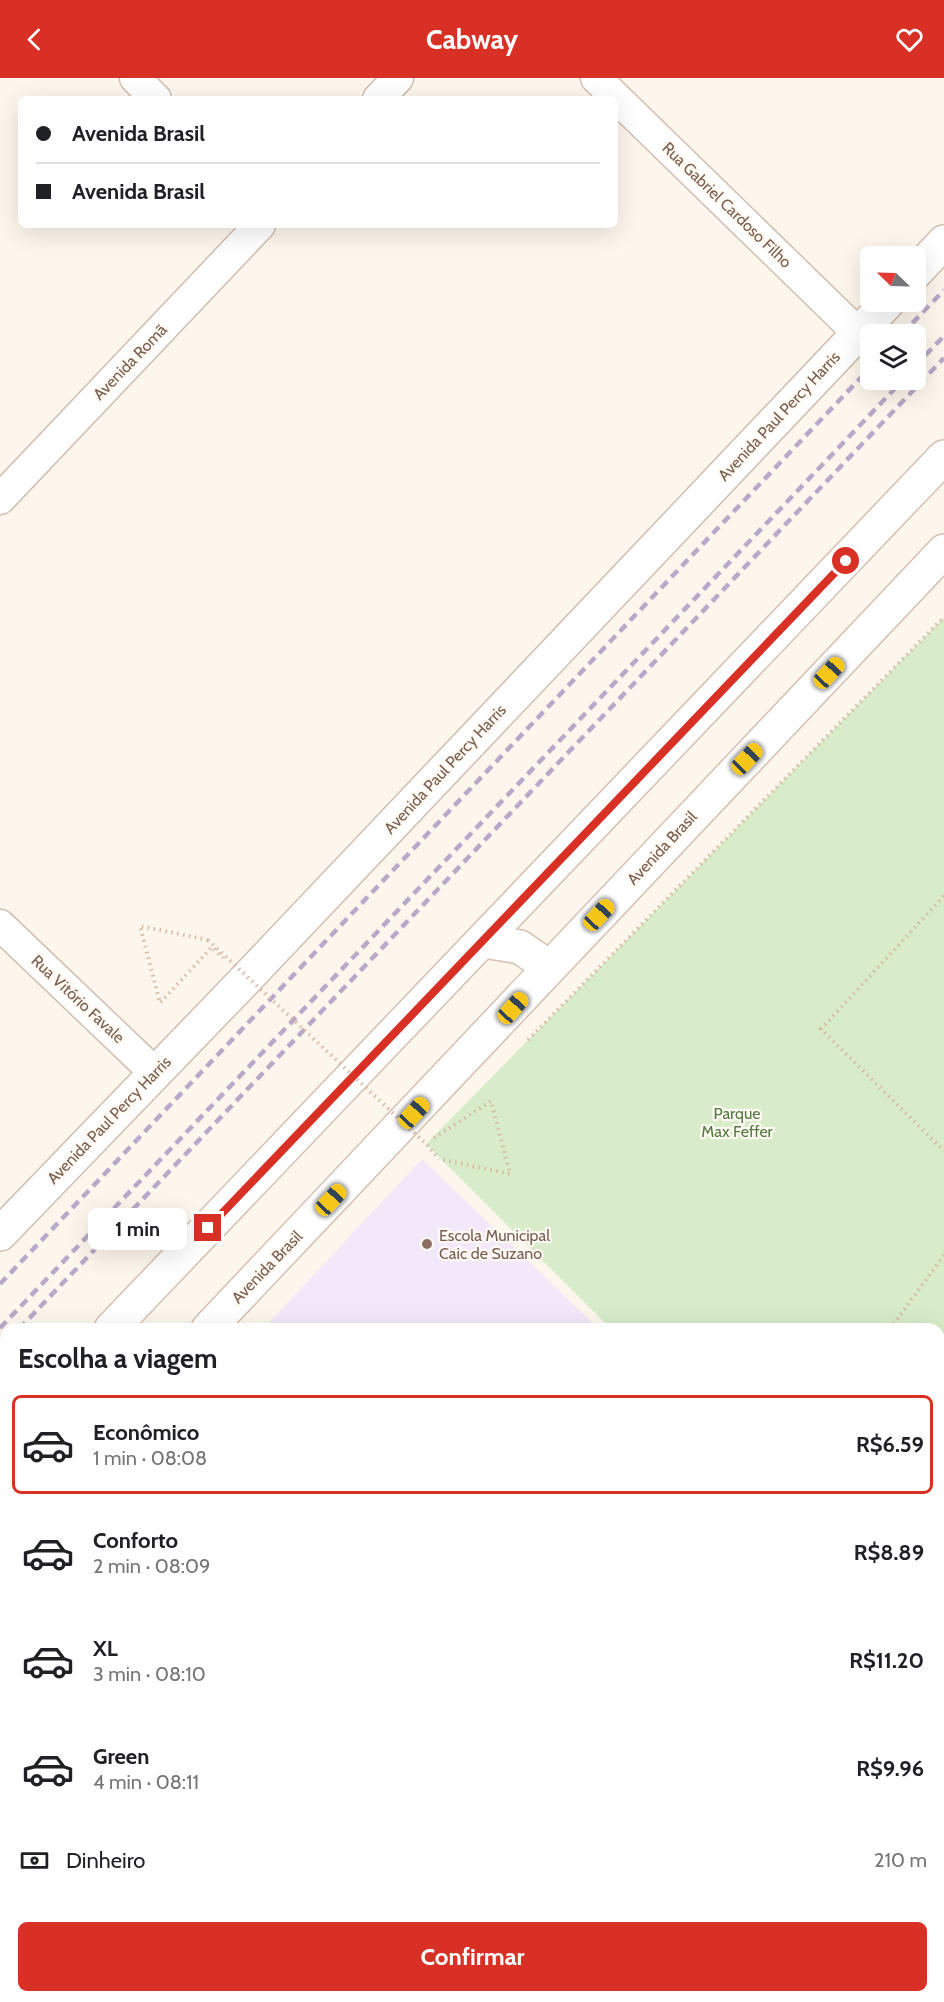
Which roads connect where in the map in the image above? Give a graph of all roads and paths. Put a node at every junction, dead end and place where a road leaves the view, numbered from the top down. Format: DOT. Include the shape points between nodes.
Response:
graph roads {
  1 [pos="135,78"];
  2 [pos="398,78"];
  3 [pos="596,78"];
  4 [pos="153,96"];
  5 [pos="381,96"];
  6 [pos="614,96"];
  7 [pos="618,99"];
  8 [pos="257,228"];
  9 [pos="944,242"];
  10 [pos="926,261"];
  11 [pos="878,312"];
  12 [pos="858,333"];
  13 [pos="944,458"];
  14 [pos="0,499"];
  15 [pos="944,551"];
  16 [pos="944,617"];
  17 [pos="944,896"];
  18 [pos="0,925"];
  19 [pos="484,941"];
  20 [pos="212,947"];
  21 [pos="549,967"];
  22 [pos="526,1042"];
  23 [pos="155,1073"];
  24 [pos="451,1118"];
  25 [pos="426,1144"];
  26 [pos="944,1151"];
  27 [pos="0,1234"];
  28 [pos="944,1255"];
  29 [pos="117,1323"];
  30 [pos="214,1323"];
  31 [pos="894,1323"];
  1 -- 4 [label="street"];
  2 -- 5 [label="street"];
  3 -- 6 [label="street, Rua Gabriel Cardoso Filho"];
  7 -- 12 [label="street, Rua Gabriel Cardoso Filho"];
  8 -- 14 [label="street, Avenida Romã"];
  9 -- 10 [label="main road"];
  11 -- 12 [label="main road, Avenida Paul Percy Harris"];
  12 -- 23 [label="main road, Avenida Paul Percy Harris"];
  13 -- 19 [label="main road"];
  15 -- 21 [label="main road, Avenida Brasil"];
  16 -- 22 [label="path"];
  17 -- 26 [label="path" via="821,1029"];
  18 -- 23 [label="street, Rua Vitório Favale"];
  19 -- 21 [label="main road" via="520,947"];
  19 -- 29 [label="main road"];
  20 -- 25 [label="path, bridge" via="160,1003 140,926 208,940"];
  21 -- 30 [label="main road, Avenida Brasil"];
  23 -- 27 [label="main road, Avenida Paul Percy Harris"];
  24 -- 25 [label="path"];
  25 -- 25 [label="path, bridge" via="492,1101 510,1174 439,1159"];
  28 -- 31 [label="path"];
}
